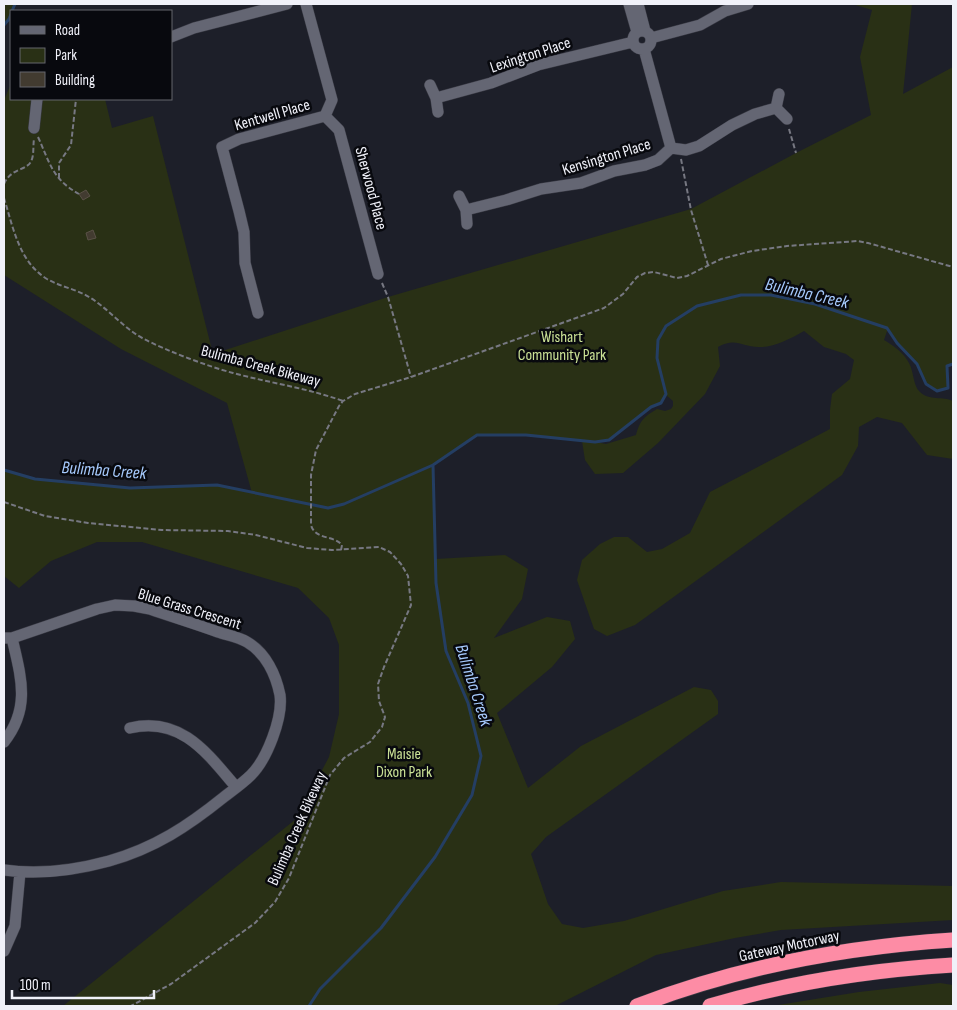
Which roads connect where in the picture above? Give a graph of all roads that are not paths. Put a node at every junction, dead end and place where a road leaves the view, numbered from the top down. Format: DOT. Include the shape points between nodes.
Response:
graph roads {
  1 [pos="287,4"];
  2 [pos="306,4"];
  3 [pos="629,4"];
  4 [pos="638,4"];
  5 [pos="748,4"];
  6 [pos="242,9"];
  7 [pos="641,36"];
  8 [pos="172,37"];
  9 [pos="430,85"];
  10 [pos="779,94"];
  11 [pos="436,98"];
  12 [pos="37,100"];
  13 [pos="776,108"];
  14 [pos="438,112"];
  15 [pos="325,116"];
  16 [pos="786,120"];
  17 [pos="34,128"];
  18 [pos="675,149"];
  19 [pos="459,196"];
  20 [pos="466,210"];
  21 [pos="467,224"];
  22 [pos="378,274"];
  23 [pos="258,314"];
  24 [pos="8,638"];
  25 [pos="130,728"];
  26 [pos="4,742"];
  27 [pos="236,787"];
  28 [pos="4,870"];
  29 [pos="20,872"];
  30 [pos="953,940"];
  31 [pos="4,951"];
  32 [pos="953,965"];
  33 [pos="637,1006"];
  34 [pos="710,1006"];
  1 -- 6 [label="street"];
  2 -- 15 [label="street, Kentwell Place" via="332,100"];
  3 -- 7 [label="street"];
  4 -- 7 [label="street"];
  5 -- 7 [label="street, Lexington Place" via="725,11 700,25"];
  6 -- 8 [label="street"];
  7 -- 11 [label="street, Lexington Place" via="538,65 491,84"];
  7 -- 18 [label="street" via="639,49 644,49"];
  9 -- 11 [label="street"];
  10 -- 13 [label="street"];
  11 -- 14 [label="street"];
  12 -- 17 [label="street"];
  13 -- 16 [label="street"];
  13 -- 18 [label="street, Kensington Place" via="732,124 699,146"];
  15 -- 22 [label="street, Sherwood Place" via="340,130"];
  15 -- 23 [label="street, Kentwell Place" via="239,139 222,147 244,232 245,263"];
  18 -- 20 [label="street, Kensington Place" via="645,165 614,171 581,184 541,189"];
  19 -- 20 [label="street"];
  20 -- 21 [label="street"];
  24 -- 26 [label="street" via="21,678 22,697 11,733"];
  24 -- 27 [label="street, Blue Grass Crescent" via="115,605 150,609 247,642 265,658 277,679 280,700 276,729 266,754 252,775"];
  25 -- 27 [label="street" via="163,726 177,731 203,749"];
  27 -- 29 [label="street, Blue Grass Crescent" via="193,822 137,851 81,867"];
  28 -- 29 [label="street, Blue Grass Crescent"];
  29 -- 31 [label="street" via="15,926"];
  30 -- 33 [label="highway, Gateway Motorway" via="813,956 703,982"];
  32 -- 34 [label="highway" via="820,980"];
}
